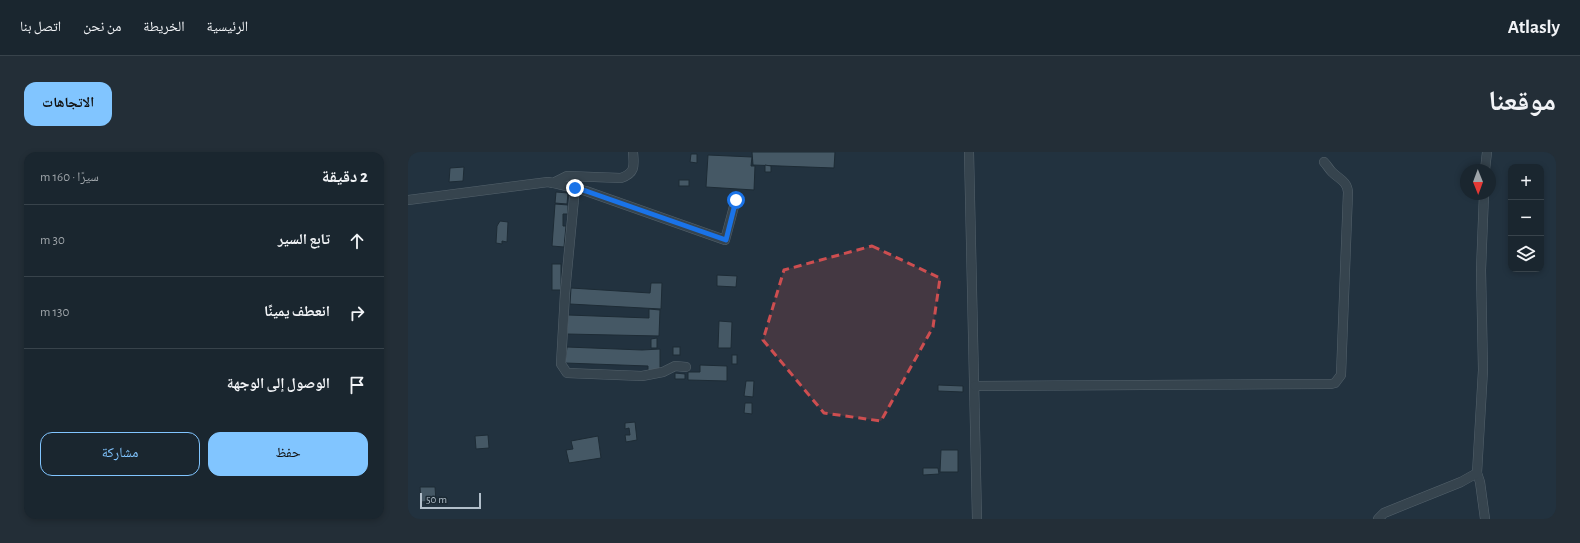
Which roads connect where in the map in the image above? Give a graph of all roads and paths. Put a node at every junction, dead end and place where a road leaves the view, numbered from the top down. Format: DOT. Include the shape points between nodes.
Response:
graph roads {
  1 [pos="633,152"];
  2 [pos="969,152"];
  3 [pos="1487,152"];
  4 [pos="1324,162"];
  5 [pos="1486,164"];
  6 [pos="553,183"];
  7 [pos="575,188"];
  8 [pos="408,200"];
  9 [pos="736,200"];
  10 [pos="1484,200"];
  11 [pos="686,367"];
  12 [pos="975,386"];
  13 [pos="1477,473"];
  14 [pos="977,519"];
  15 [pos="1378,519"];
  16 [pos="1485,519"];
  1 -- 6 [label="street" via="633,169 629,176 567,176"];
  2 -- 12 [label="street"];
  3 -- 5 [label="street"];
  4 -- 12 [label="street" via="1348,186 1341,375 1335,383"];
  6 -- 7 [label="street"];
  6 -- 8 [label="street"];
  7 -- 9 [label="street" via="726,240"];
  7 -- 11 [label="street" via="564,293 561,364 567,372 642,376 663,372 675,366"];
  10 -- 13 [label="street" via="1481,270 1483,370"];
  12 -- 14 [label="street"];
  13 -- 15 [label="street" via="1461,482 1384,512"];
  13 -- 16 [label="street"];
}
